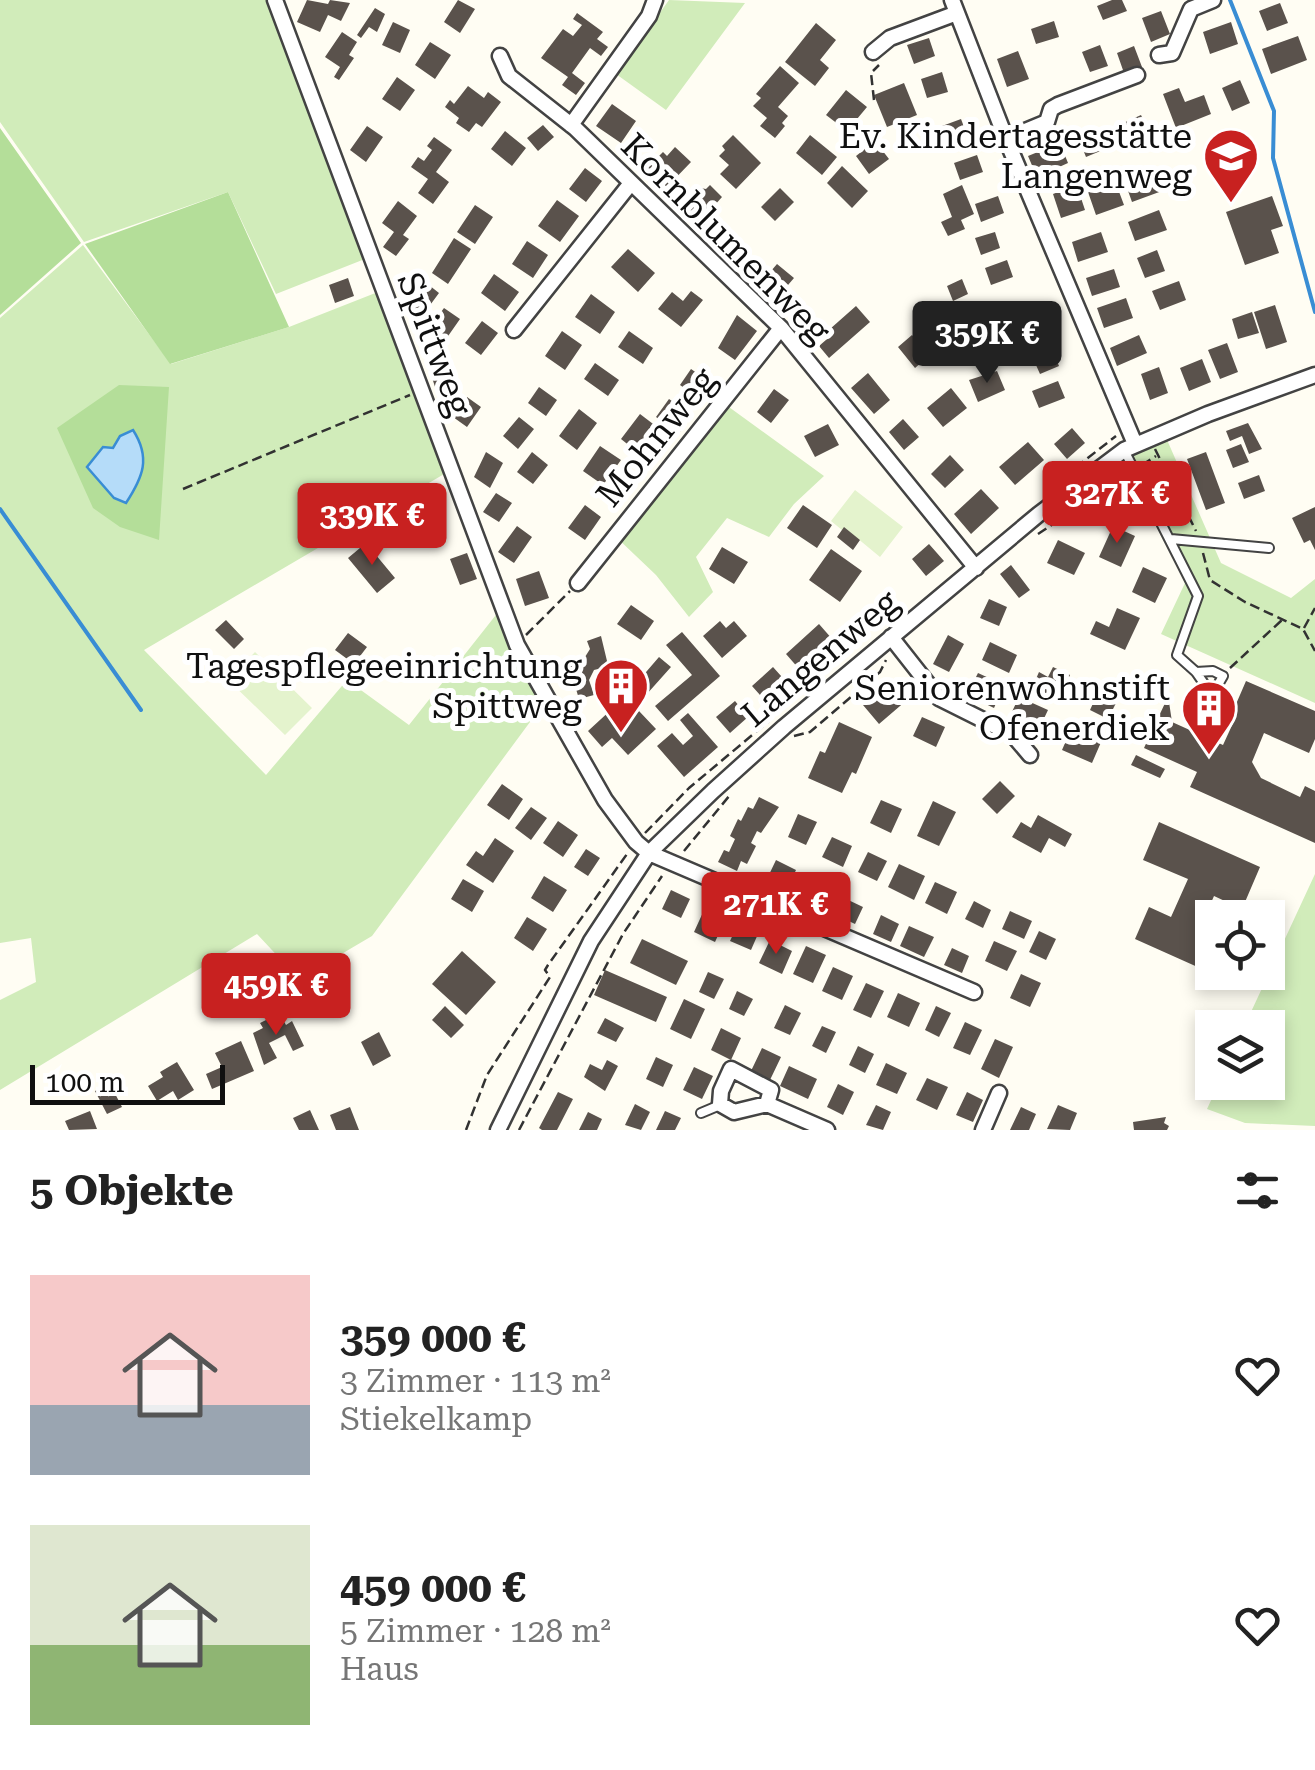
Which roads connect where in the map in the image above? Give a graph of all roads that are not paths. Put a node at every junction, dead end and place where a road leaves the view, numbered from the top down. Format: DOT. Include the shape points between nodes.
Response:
graph roads {
  1 [pos="275,0"];
  2 [pos="655,0"];
  3 [pos="1212,0"];
  4 [pos="955,6"];
  5 [pos="1159,55"];
  6 [pos="500,56"];
  7 [pos="878,58"];
  8 [pos="1137,75"];
  9 [pos="572,125"];
  10 [pos="1006,140"];
  11 [pos="631,183"];
  12 [pos="781,328"];
  13 [pos="514,330"];
  14 [pos="1315,374"];
  15 [pos="1129,447"];
  16 [pos="1172,539"];
  17 [pos="1269,548"];
  18 [pos="976,568"];
  19 [pos="578,583"];
  20 [pos="894,642"];
  21 [pos="1196,672"];
  22 [pos="1030,755"];
  23 [pos="650,852"];
  24 [pos="974,992"];
  25 [pos="999,1094"];
  26 [pos="720,1104"];
  27 [pos="768,1104"];
  28 [pos="701,1113"];
  29 [pos="498,1130"];
  30 [pos="827,1130"];
  31 [pos="983,1130"];
  1 -- 23 [label="street, Spittweg" via="517,645 605,800"];
  2 -- 9 [label="street"];
  3 -- 5 [label="street" via="1192,9 1172,53"];
  4 -- 7 [label="street" via="890,38"];
  4 -- 10 [label="street"];
  6 -- 9 [label="street, Kornblumenweg" via="509,76"];
  8 -- 10 [label="street" via="1058,104 1047,122"];
  9 -- 11 [label="street, Kornblumenweg"];
  10 -- 15 [label="street"];
  11 -- 12 [label="street, Kornblumenweg"];
  11 -- 13 [label="street"];
  12 -- 18 [label="street, Kornblumenweg"];
  12 -- 19 [label="street, Mohnweg"];
  14 -- 15 [label="street, Langenweg"];
  15 -- 16 [label="lane" via="1134,470"];
  15 -- 18 [label="street, Langenweg"];
  16 -- 17 [label="lane"];
  16 -- 21 [label="lane" via="1198,596 1177,656"];
  18 -- 20 [label="street, Langenweg"];
  20 -- 22 [label="street" via="939,698 1013,735"];
  20 -- 23 [label="street, Langenweg" via="744,762"];
  21 -- 21 [label="lane" via="1212,695 1222,676"];
  23 -- 24 [label="street"];
  23 -- 29 [label="street, Langenweg" via="592,940"];
  25 -- 31 [label="street"];
  26 -- 27 [label="street" via="734,1112"];
  26 -- 27 [label="street" via="732,1069 771,1090"];
  26 -- 28 [label="lane"];
  27 -- 30 [label="street"];
}
